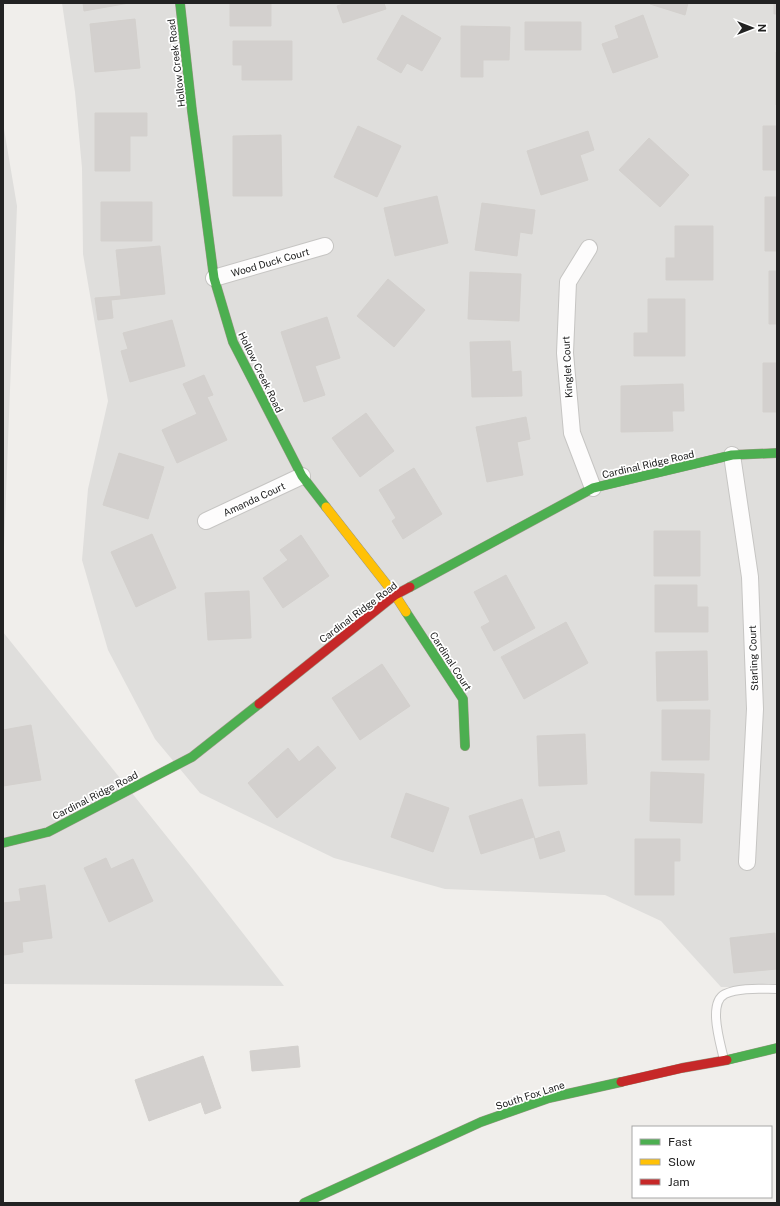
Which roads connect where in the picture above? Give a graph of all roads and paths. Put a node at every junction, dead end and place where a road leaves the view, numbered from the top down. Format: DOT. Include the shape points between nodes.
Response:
graph roads {
  1 [pos="180,3"];
  2 [pos="325,246"];
  3 [pos="589,248"];
  4 [pos="214,278"];
  5 [pos="777,453"];
  6 [pos="732,455"];
  7 [pos="302,476"];
  8 [pos="593,488"];
  9 [pos="206,521"];
  10 [pos="396,596"];
  11 [pos="465,746"];
  12 [pos="3,843"];
  13 [pos="747,862"];
  14 [pos="777,990"];
  15 [pos="777,1048"];
  16 [pos="724,1061"];
  17 [pos="304,1203"];
  1 -- 4 [label="street, Hollow Creek Road"];
  2 -- 4 [label="street, Wood Duck Court"];
  3 -- 8 [label="street, Kinglet Court" via="568,282 565,353 572,433"];
  4 -- 7 [label="street, Hollow Creek Road" via="233,342"];
  5 -- 6 [label="street, Cardinal Ridge Road"];
  6 -- 8 [label="street, Cardinal Ridge Road"];
  6 -- 13 [label="street, Starling Court" via="750,585 755,709"];
  7 -- 9 [label="street, Amanda Court"];
  7 -- 10 [label="street, Hollow Creek Road"];
  8 -- 10 [label="street, Cardinal Ridge Road"];
  10 -- 11 [label="street, Cardinal Court" via="463,699"];
  10 -- 12 [label="street, Cardinal Ridge Road" via="192,757 48,832"];
  14 -- 16 [label="lane" via="744,990 723,995 716,1005 716,1023"];
  15 -- 16 [label="street, South Fox Lane"];
  16 -- 17 [label="street, South Fox Lane" via="549,1098 481,1122"];
}
